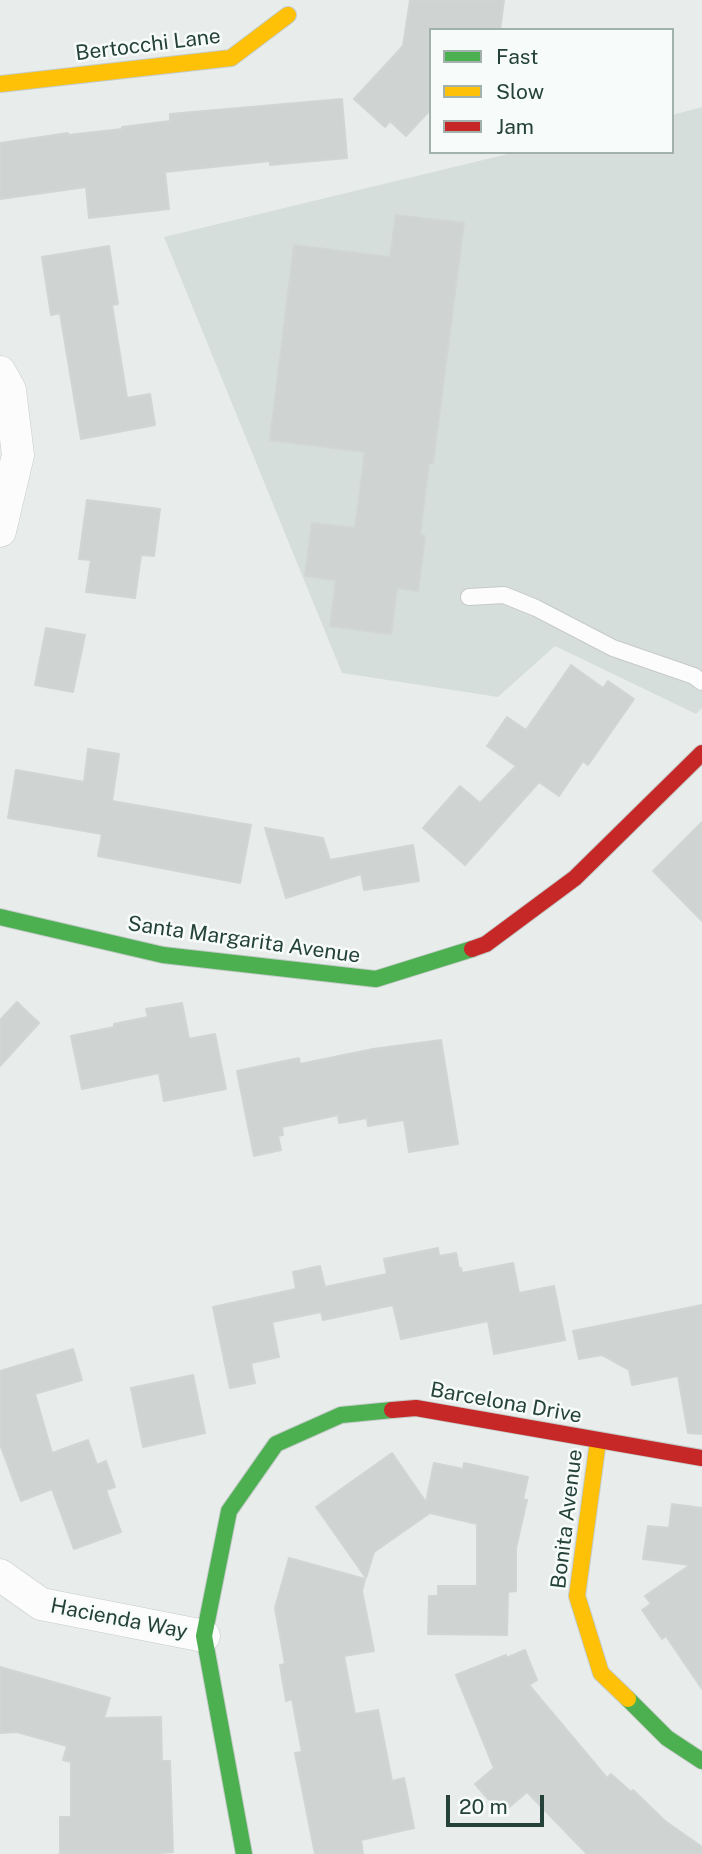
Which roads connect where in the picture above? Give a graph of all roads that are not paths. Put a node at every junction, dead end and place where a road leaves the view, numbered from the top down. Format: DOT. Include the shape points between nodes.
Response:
graph roads {
  1 [pos="288,15"];
  2 [pos="0,84"];
  3 [pos="0,372"];
  4 [pos="0,530"];
  5 [pos="469,597"];
  6 [pos="702,682"];
  7 [pos="702,753"];
  8 [pos="0,917"];
  9 [pos="598,1441"];
  10 [pos="702,1458"];
  11 [pos="0,1575"];
  12 [pos="204,1636"];
  13 [pos="702,1761"];
  14 [pos="244,1854"];
  1 -- 2 [label="street, Bertocchi Lane" via="231,58"];
  3 -- 4 [label="street" via="10,390 18,455"];
  5 -- 6 [label="lane" via="504,594 614,648"];
  7 -- 8 [label="street, Santa Margarita Avenue" via="575,877 486,944 376,979 163,955"];
  9 -- 10 [label="street, Barcelona Drive"];
  9 -- 12 [label="street, Barcelona Drive" via="416,1408 341,1415 276,1444 229,1511"];
  9 -- 13 [label="street, Bonita Avenue" via="576,1596 601,1672 667,1738"];
  11 -- 12 [label="street, Hacienda Way" via="41,1604"];
  12 -- 14 [label="street, Barcelona Drive"];
}
